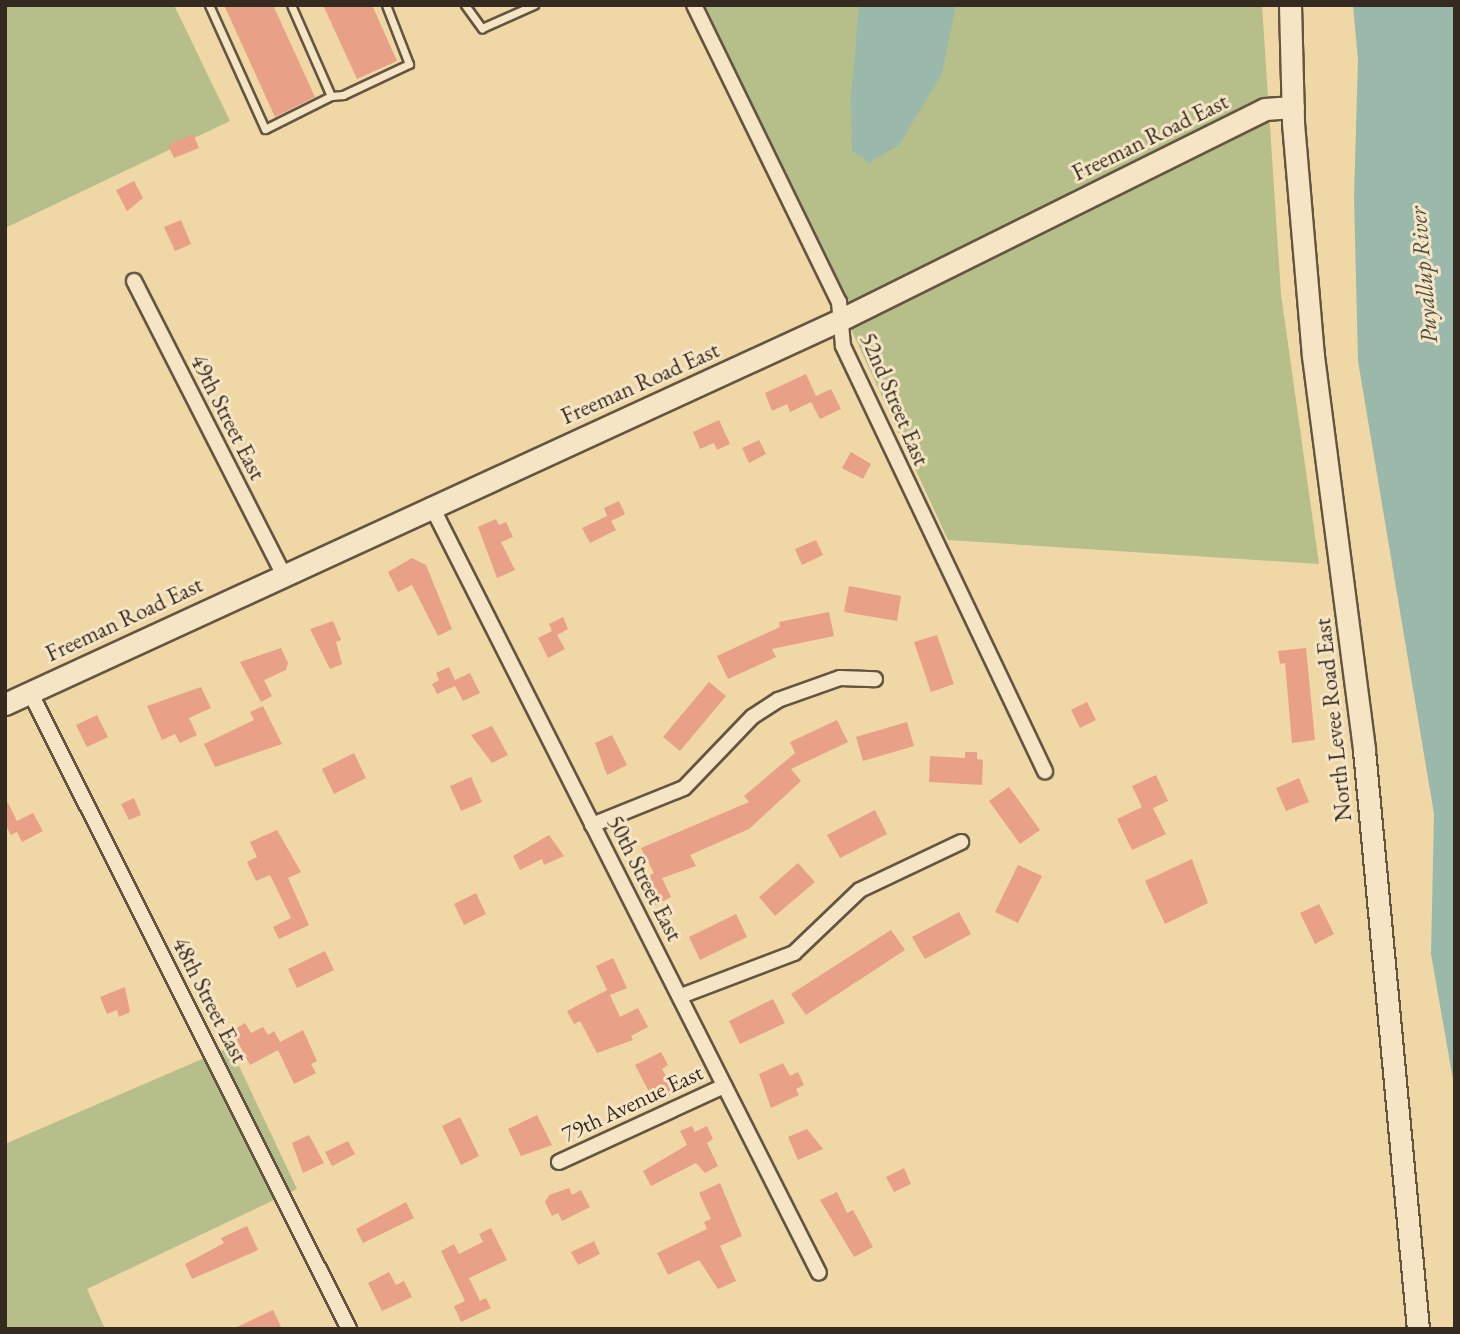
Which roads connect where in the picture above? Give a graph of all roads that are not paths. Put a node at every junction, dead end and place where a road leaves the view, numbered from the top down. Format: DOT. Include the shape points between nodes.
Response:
graph roads {
  1 [pos="209,5"];
  2 [pos="290,5"];
  3 [pos="386,5"];
  4 [pos="465,5"];
  5 [pos="534,5"];
  6 [pos="694,5"];
  7 [pos="1290,5"];
  8 [pos="331,96"];
  9 [pos="1293,107"];
  10 [pos="134,281"];
  11 [pos="841,320"];
  12 [pos="431,505"];
  13 [pos="283,573"];
  14 [pos="875,679"];
  15 [pos="30,692"];
  16 [pos="5,704"];
  17 [pos="1045,771"];
  18 [pos="592,825"];
  19 [pos="961,842"];
  20 [pos="681,996"];
  21 [pos="724,1086"];
  22 [pos="559,1162"];
  23 [pos="819,1273"];
  24 [pos="349,1329"];
  25 [pos="1418,1329"];
  1 -- 8 [label="lane" via="265,129"];
  2 -- 8 [label="lane"];
  3 -- 8 [label="lane" via="409,64 344,95"];
  4 -- 5 [label="lane" via="482,28"];
  6 -- 11 [label="street, 52nd Street East" via="839,302"];
  7 -- 9 [label="street, North Levee Road East"];
  9 -- 11 [label="street, Freeman Road East" via="1265,109"];
  9 -- 25 [label="street, North Levee Road East" via="1313,356 1364,750"];
  10 -- 13 [label="street, 49th Street East"];
  11 -- 12 [label="street, Freeman Road East"];
  11 -- 17 [label="street, 52nd Street East" via="843,346"];
  12 -- 13 [label="street, Freeman Road East"];
  12 -- 18 [label="street, 50th Street East"];
  13 -- 15 [label="street, Freeman Road East"];
  14 -- 18 [label="street" via="840,678 778,700 752,717 684,788"];
  15 -- 16 [label="street, Freeman Road East"];
  15 -- 24 [label="street, 48th Street East"];
  18 -- 20 [label="street, 50th Street East"];
  19 -- 20 [label="street" via="860,890 794,953"];
  20 -- 21 [label="street, 50th Street East"];
  21 -- 22 [label="street, 79th Avenue East"];
  21 -- 23 [label="street, 50th Street East"];
}
